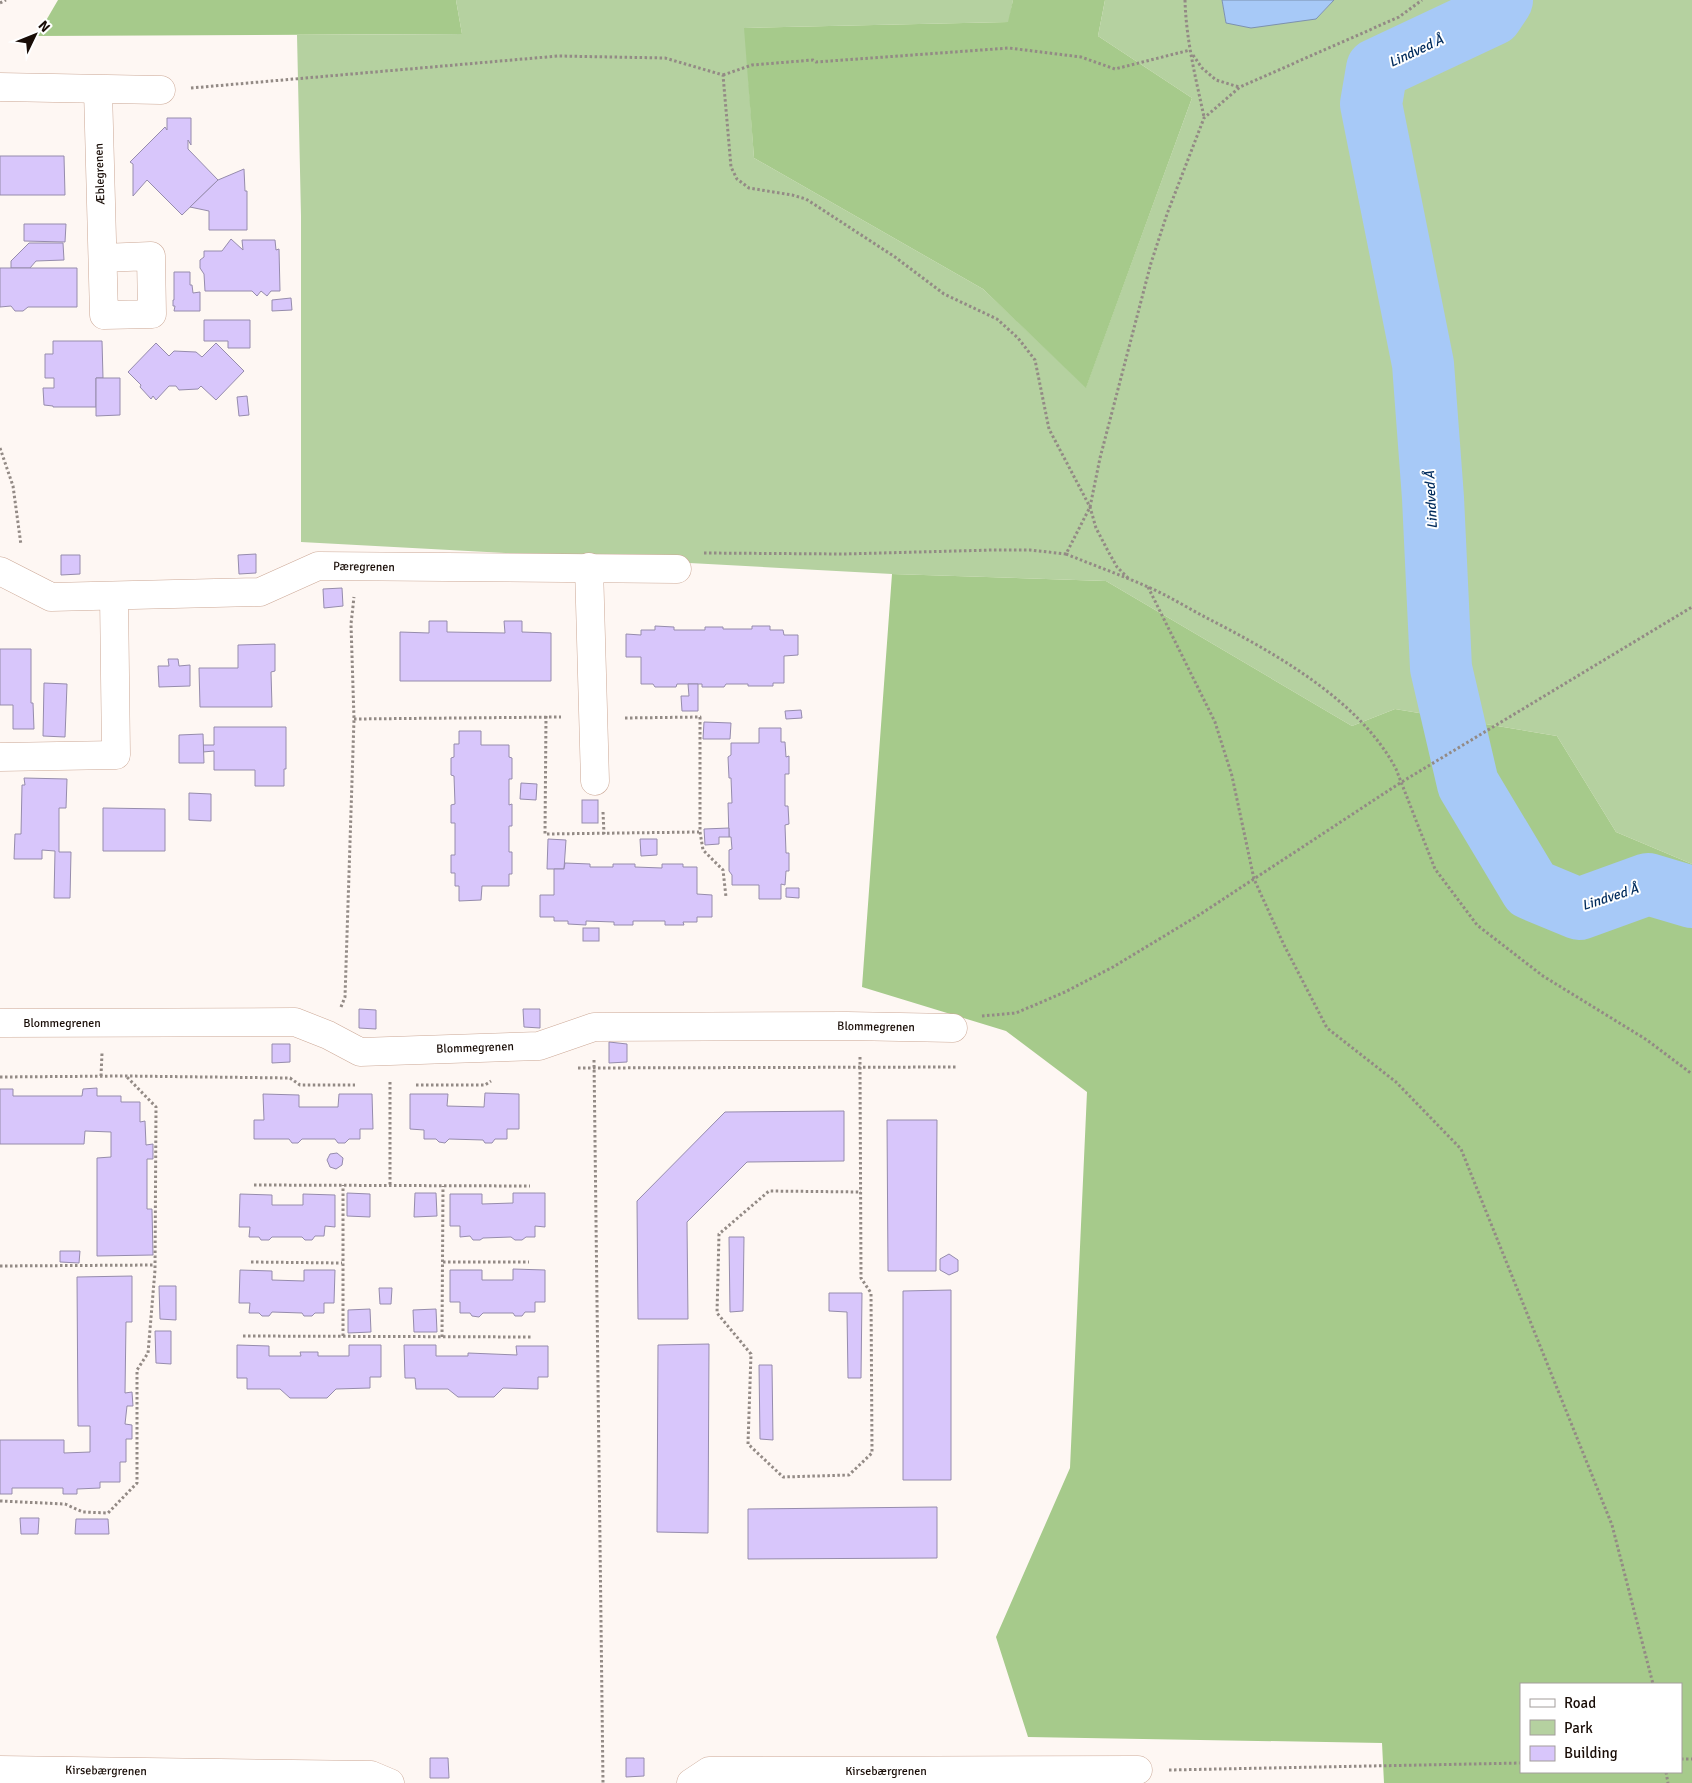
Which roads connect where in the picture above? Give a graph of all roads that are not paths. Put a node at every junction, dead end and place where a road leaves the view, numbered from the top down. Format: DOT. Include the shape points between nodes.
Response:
graph roads {
  1 [pos="0,87"];
  2 [pos="98,90"];
  3 [pos="161,90"];
  4 [pos="103,258"];
  5 [pos="589,567"];
  6 [pos="678,569"];
  7 [pos="0,570"];
  8 [pos="114,596"];
  9 [pos="0,757"];
  10 [pos="594,781"];
  11 [pos="0,1023"];
  12 [pos="953,1028"];
  13 [pos="1138,1770"];
  14 [pos="16,1774"];
  15 [pos="1086,1777"];
  16 [pos="217,1778"];
  17 [pos="390,1783"];
  18 [pos="691,1783"];
  1 -- 2 [label="street"];
  2 -- 3 [label="street"];
  2 -- 4 [label="street, Æblegrenen"];
  5 -- 6 [label="street, Pæregrenen"];
  5 -- 8 [label="street, Pæregrenen" via="318,566 260,592"];
  5 -- 10 [label="street"];
  7 -- 8 [label="street, Pæregrenen" via="51,597"];
  8 -- 9 [label="street" via="116,755"];
  11 -- 12 [label="street, Blommegrenen" via="295,1022 360,1052 539,1046 594,1027"];
  13 -- 15 [label="street, Kirsebærgrenen"];
  14 -- 16 [label="street, Kirsebærgrenen"];
  15 -- 18 [label="street, Kirsebærgrenen" via="709,1771"];
  16 -- 17 [label="street, Kirsebærgrenen" via="371,1775"];
}
